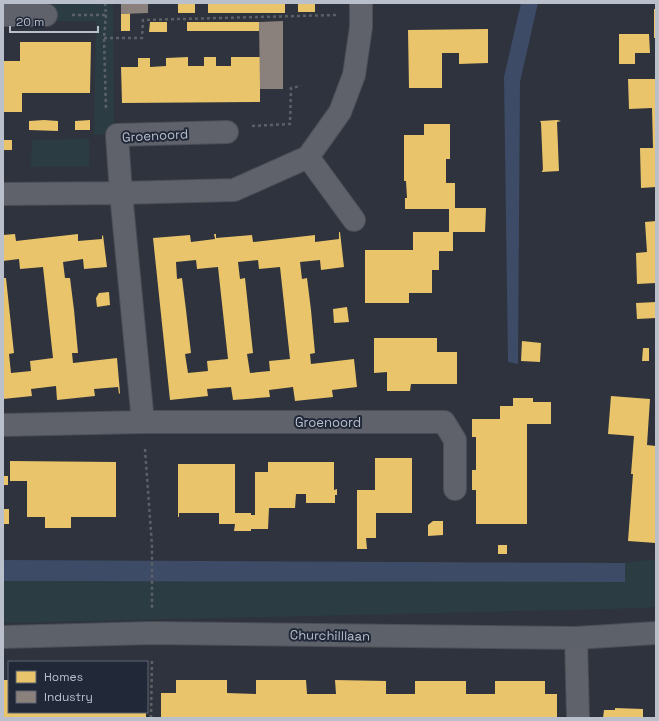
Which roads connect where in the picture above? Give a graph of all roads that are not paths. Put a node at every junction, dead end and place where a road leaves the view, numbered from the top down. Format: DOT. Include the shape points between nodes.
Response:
graph roads {
  1 [pos="361,9"];
  2 [pos="3,15"];
  3 [pos="46,15"];
  4 [pos="227,132"];
  5 [pos="308,157"];
  6 [pos="121,193"];
  7 [pos="3,194"];
  8 [pos="354,220"];
  9 [pos="142,422"];
  10 [pos="3,425"];
  11 [pos="456,489"];
  12 [pos="656,633"];
  13 [pos="3,637"];
  14 [pos="576,638"];
  15 [pos="578,718"];
  1 -- 5 [label="street" via="354,75 340,112"];
  2 -- 3 [label="street"];
  4 -- 6 [label="street, Groenoord" via="117,135"];
  5 -- 6 [label="street" via="234,190"];
  5 -- 8 [label="street"];
  6 -- 7 [label="street"];
  6 -- 9 [label="street, Groenoord"];
  9 -- 10 [label="street, Groenoord"];
  9 -- 11 [label="street, Groenoord" via="444,422 455,440"];
  12 -- 14 [label="street, Churchilllaan"];
  13 -- 14 [label="street, Churchilllaan" via="152,633"];
  14 -- 15 [label="street"];
}
